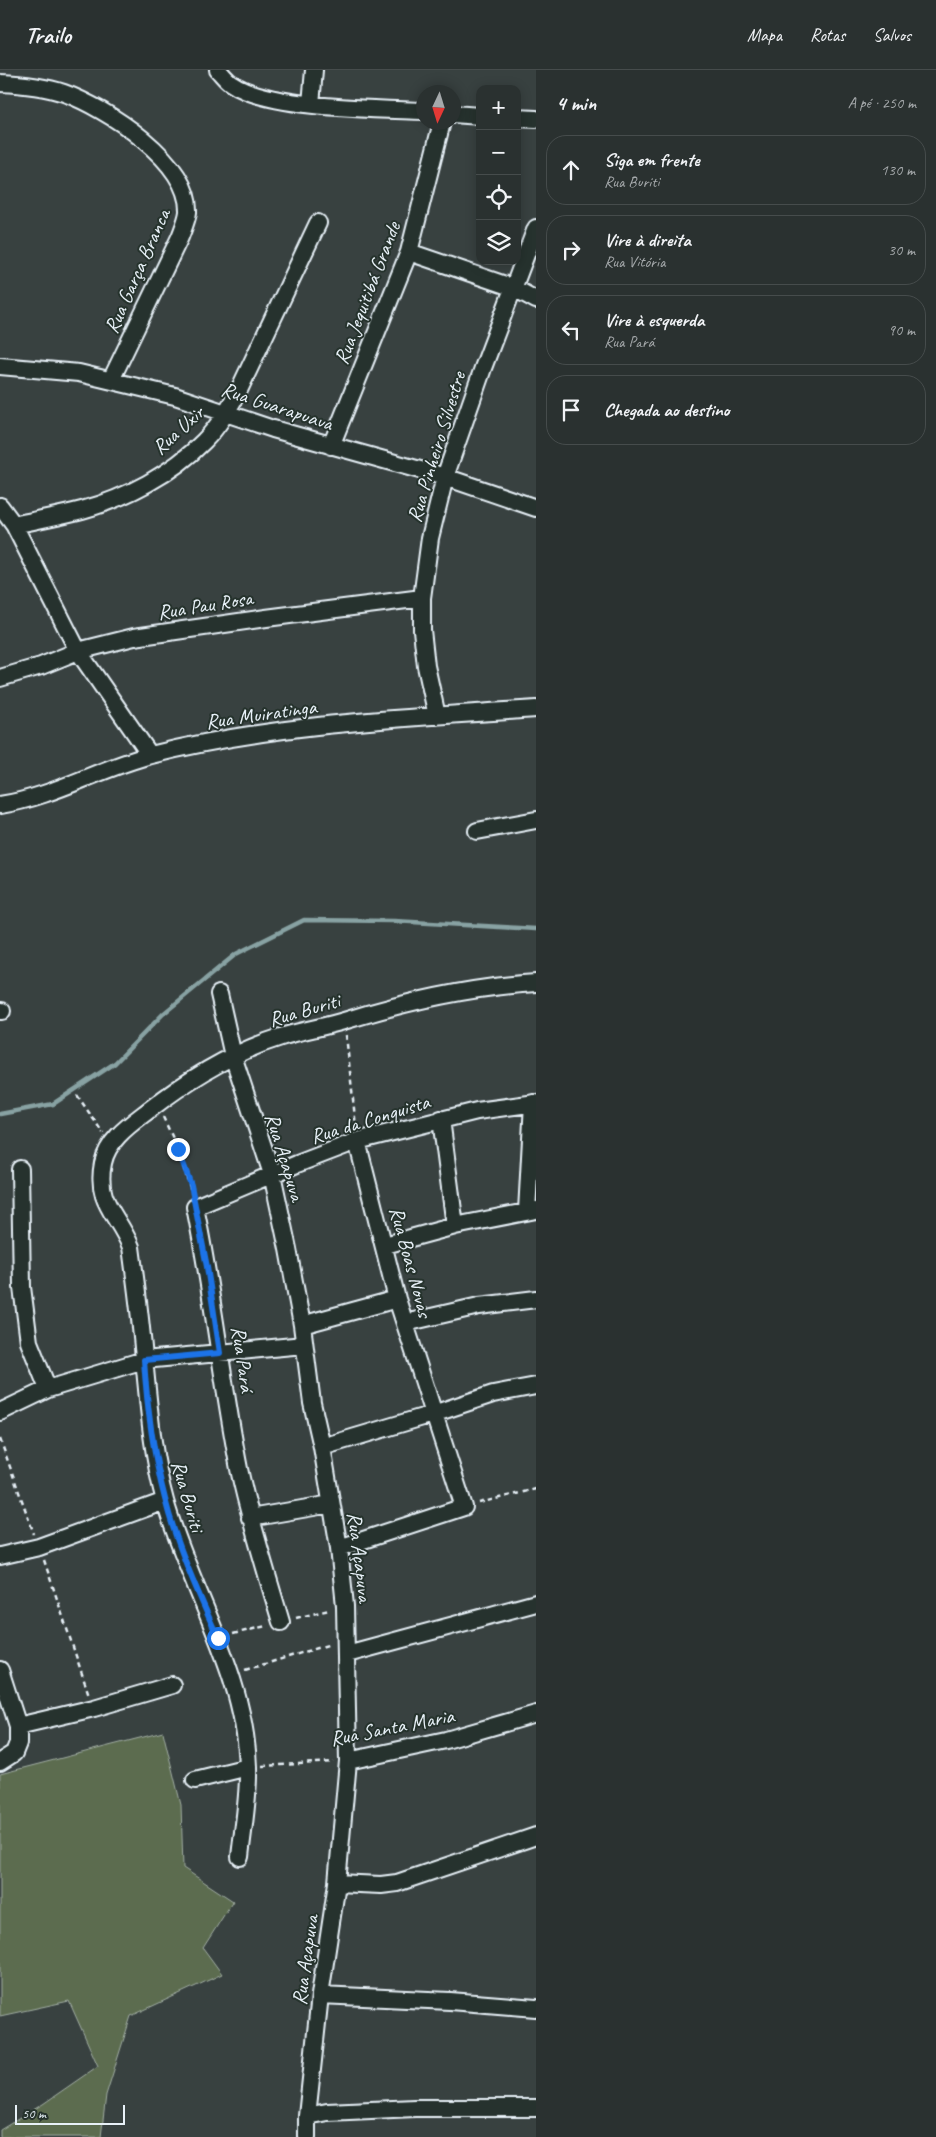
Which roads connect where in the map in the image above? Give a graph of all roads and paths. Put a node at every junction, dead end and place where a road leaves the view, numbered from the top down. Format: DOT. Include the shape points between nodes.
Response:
graph roads {
  1 [pos="218,70"];
  2 [pos="314,70"];
  3 [pos="0,83"];
  4 [pos="311,104"];
  5 [pos="416,111"];
  6 [pos="461,115"];
  7 [pos="476,116"];
  8 [pos="521,118"];
  9 [pos="536,119"];
  10 [pos="440,130"];
  11 [pos="318,223"];
  12 [pos="536,228"];
  13 [pos="409,252"];
  14 [pos="514,288"];
  15 [pos="536,300"];
  16 [pos="0,366"];
  17 [pos="111,380"];
  18 [pos="227,413"];
  19 [pos="331,446"];
  20 [pos="445,477"];
  21 [pos="0,506"];
  22 [pos="536,508"];
  23 [pos="14,525"];
  24 [pos="422,598"];
  25 [pos="78,651"];
  26 [pos="0,678"];
  27 [pos="536,709"];
  28 [pos="437,716"];
  29 [pos="150,755"];
  30 [pos="0,805"];
  31 [pos="536,820"];
  32 [pos="477,831"];
  33 [pos="536,983"];
  34 [pos="219,994"];
  35 [pos="345,1021"];
  36 [pos="233,1056"];
  37 [pos="77,1094"];
  38 [pos="534,1103"];
  39 [pos="158,1104"];
  40 [pos="441,1120"];
  41 [pos="357,1141"];
  42 [pos="111,1145"];
  43 [pos="20,1169"];
  44 [pos="272,1174"];
  45 [pos="195,1207"];
  46 [pos="531,1210"];
  47 [pos="455,1226"];
  48 [pos="385,1245"];
  49 [pos="536,1299"];
  50 [pos="397,1300"];
  51 [pos="405,1323"];
  52 [pos="302,1325"];
  53 [pos="304,1345"];
  54 [pos="220,1353"];
  55 [pos="144,1360"];
  56 [pos="536,1386"];
  57 [pos="48,1389"];
  58 [pos="0,1412"];
  59 [pos="433,1414"];
  60 [pos="0,1439"];
  61 [pos="322,1447"];
  62 [pos="536,1489"];
  63 [pos="165,1501"];
  64 [pos="331,1504"];
  65 [pos="464,1507"];
  66 [pos="250,1518"];
  67 [pos="39,1547"];
  68 [pos="339,1548"];
  69 [pos="0,1556"];
  70 [pos="536,1603"];
  71 [pos="281,1622"];
  72 [pos="347,1647"];
  73 [pos="0,1670"];
  74 [pos="231,1674"];
  75 [pos="172,1685"];
  76 [pos="94,1708"];
  77 [pos="536,1714"];
  78 [pos="18,1726"];
  79 [pos="2,1761"];
  80 [pos="348,1761"];
  81 [pos="248,1767"];
  82 [pos="195,1780"];
  83 [pos="532,1838"];
  84 [pos="240,1857"];
  85 [pos="337,1884"];
  86 [pos="320,1995"];
  87 [pos="536,2008"];
  88 [pos="536,2108"];
  89 [pos="307,2116"];
  90 [pos="306,2137"];
  1 -- 4 [label="street" via="231,83 248,92"];
  2 -- 4 [label="street"];
  3 -- 17 [label="street, Rua Garça Branca" via="64,93 123,125 160,156 177,176 186,195 188,212 180,237"];
  4 -- 5 [label="street"];
  6 -- 7 [label="street"];
  8 -- 9 [label="street"];
  10 -- 13 [label="street, Rua Jequitibá Grande"];
  11 -- 18 [label="street, Rua Uxir"];
  12 -- 14 [label="street, Rua Pinheiro Silvestre"];
  13 -- 14 [label="street"];
  13 -- 19 [label="street, Rua Jequitibá Grande"];
  14 -- 15 [label="street"];
  14 -- 20 [label="street, Rua Pinheiro Silvestre"];
  16 -- 17 [label="street, Rua Guarapuava" via="79,373"];
  17 -- 18 [label="street, Rua Guarapuava"];
  18 -- 19 [label="street, Rua Guarapuava"];
  18 -- 23 [label="street, Rua Uxir" via="204,441 148,483 82,510"];
  19 -- 20 [label="street, Rua Guarapuava"];
  20 -- 22 [label="street, Rua Guarapuava"];
  20 -- 24 [label="street, Rua Pinheiro Silvestre" via="430,538"];
  21 -- 23 [label="street"];
  23 -- 25 [label="street"];
  24 -- 25 [label="street, Rua Pau Rosa" via="134,637"];
  24 -- 28 [label="street, Rua Pinheiro Silvestre" via="426,666"];
  25 -- 26 [label="street, Rua Pau Rosa"];
  25 -- 29 [label="street"];
  27 -- 28 [label="street, Rua Muiratinga"];
  28 -- 29 [label="street, Rua Muiratinga" via="288,730"];
  29 -- 30 [label="street, Rua Muiratinga" via="38,796"];
  31 -- 32 [label="street"];
  33 -- 35 [label="street, Rua Buriti" via="438,996"];
  34 -- 36 [label="street, Rua Açapuva"];
  35 -- 36 [label="street, Rua Buriti" via="282,1037"];
  35 -- 41 [label="path"];
  36 -- 39 [label="street, Rua Buriti"];
  36 -- 44 [label="street, Rua Açapuva"];
  37 -- 42 [label="path"];
  38 -- 40 [label="street, Rua da Conquista"];
  38 -- 46 [label="street"];
  39 -- 42 [label="street, Rua Buriti" via="125,1129"];
  39 -- 45 [label="path" via="191,1185"];
  40 -- 41 [label="street, Rua da Conquista"];
  40 -- 47 [label="street"];
  41 -- 44 [label="street, Rua da Conquista"];
  41 -- 48 [label="street, Rua Boas Novas"];
  42 -- 55 [label="street, Rua Buriti" via="103,1165 102,1191 104,1201 131,1246"];
  43 -- 57 [label="street" via="22,1287 29,1342"];
  44 -- 45 [label="street, Rua da Conquista"];
  44 -- 52 [label="street, Rua Açapuva"];
  45 -- 54 [label="street, Rua Pará"];
  46 -- 47 [label="street"];
  47 -- 48 [label="street"];
  48 -- 50 [label="street, Rua Boas Novas"];
  49 -- 51 [label="street" via="479,1306"];
  50 -- 51 [label="street, Rua Boas Novas"];
  50 -- 52 [label="street"];
  51 -- 59 [label="street, Rua Boas Novas"];
  52 -- 53 [label="street, Rua Açapuva"];
  53 -- 54 [label="street"];
  53 -- 61 [label="street, Rua Açapuva"];
  54 -- 55 [label="street"];
  54 -- 66 [label="street, Rua Pará"];
  55 -- 57 [label="street"];
  55 -- 63 [label="street, Rua Buriti" via="151,1430"];
  56 -- 59 [label="street" via="493,1394"];
  57 -- 58 [label="street"];
  59 -- 61 [label="street"];
  59 -- 65 [label="street, Rua Boas Novas"];
  60 -- 67 [label="path"];
  61 -- 64 [label="street, Rua Açapuva"];
  62 -- 65 [label="path"];
  63 -- 67 [label="street"];
  63 -- 74 [label="street, Rua Buriti" via="189,1571"];
  64 -- 66 [label="street"];
  64 -- 68 [label="street, Rua Açapuva"];
  65 -- 68 [label="street"];
  66 -- 71 [label="street, Rua Pará"];
  67 -- 69 [label="street"];
  67 -- 76 [label="path"];
  68 -- 72 [label="street, Rua Açapuva"];
  70 -- 72 [label="street"];
  72 -- 74 [label="path"];
  72 -- 80 [label="street, Rua Açapuva"];
  73 -- 78 [label="street"];
  74 -- 81 [label="street, Rua Buriti" via="243,1723"];
  75 -- 76 [label="street"];
  76 -- 78 [label="street"];
  77 -- 80 [label="street, Rua Santa Maria" via="446,1740"];
  78 -- 79 [label="street" via="14,1753"];
  80 -- 81 [label="path, Rua Santa Maria"];
  80 -- 85 [label="street, Rua Açapuva"];
  81 -- 82 [label="street"];
  81 -- 84 [label="street, Rua Buriti"];
  83 -- 85 [label="street" via="397,1883"];
  85 -- 86 [label="street, Rua Açapuva"];
  86 -- 87 [label="street"];
  86 -- 89 [label="street, Rua Açapuva"];
  88 -- 89 [label="street" via="415,2108"];
  89 -- 90 [label="street, Rua Açapuva"];
}
